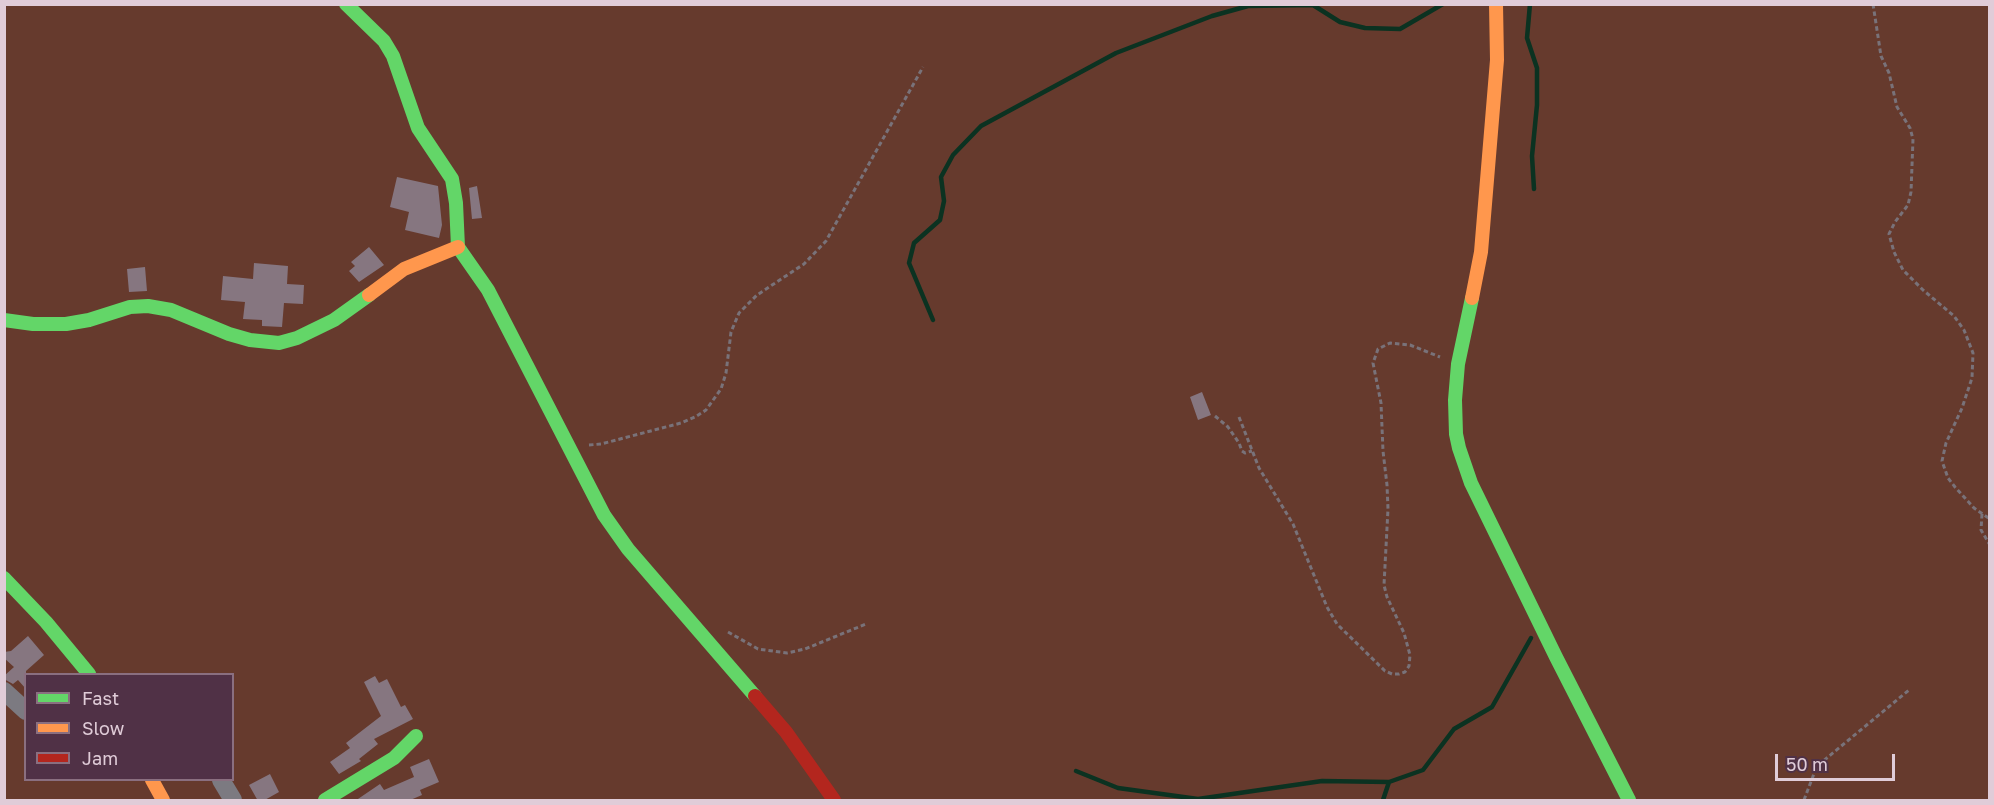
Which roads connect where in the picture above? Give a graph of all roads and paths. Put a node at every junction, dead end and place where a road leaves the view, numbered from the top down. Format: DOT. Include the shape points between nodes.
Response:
graph roads {
  1 [pos="346,4"];
  2 [pos="1496,4"];
  3 [pos="1873,4"];
  4 [pos="923,67"];
  5 [pos="458,247"];
  6 [pos="4,320"];
  7 [pos="1458,364"];
  8 [pos="1215,416"];
  9 [pos="1239,417"];
  10 [pos="567,443"];
  11 [pos="1252,451"];
  12 [pos="1982,514"];
  13 [pos="1989,519"];
  14 [pos="1989,545"];
  15 [pos="4,578"];
  16 [pos="866,624"];
  17 [pos="728,631"];
  18 [pos="87,673"];
  19 [pos="1909,690"];
  20 [pos="4,691"];
  21 [pos="24,709"];
  22 [pos="416,736"];
  23 [pos="153,781"];
  24 [pos="222,781"];
  25 [pos="163,801"];
  26 [pos="233,801"];
  27 [pos="325,801"];
  28 [pos="834,801"];
  29 [pos="1629,801"];
  30 [pos="1804,801"];
  1 -- 5 [label="street" via="389,47 418,128 452,179"];
  2 -- 7 [label="street" via="1497,60 1481,252"];
  3 -- 12 [label="path" via="1881,56 1897,107 1913,139 1908,205 1889,234 1903,270 1954,316 1973,353 1972,378 1942,461 1948,478"];
  4 -- 10 [label="path" via="826,241 804,264 757,295 739,313 731,332 721,389 706,410 681,423 601,444"];
  5 -- 6 [label="street" via="404,269 334,320 279,343 250,340 171,310 148,306 66,324"];
  5 -- 10 [label="street" via="488,290"];
  7 -- 11 [label="path" via="1398,343 1378,349 1373,363 1382,403 1387,485 1384,585 1408,645 1409,666 1405,672 1392,674 1385,670 1337,624 1293,524"];
  7 -- 29 [label="street" via="1454,417 1464,464"];
  8 -- 11 [label="path" via="1228,427 1242,451"];
  9 -- 11 [label="path"];
  10 -- 28 [label="street" via="615,532 786,732"];
  12 -- 13 [label="path"];
  12 -- 14 [label="path" via="1981,530"];
  15 -- 18 [label="street"];
  16 -- 17 [label="path" via="787,654 758,649"];
  19 -- 30 [label="path" via="1822,762"];
  20 -- 21 [label="street"];
  22 -- 27 [label="street" via="394,758"];
  23 -- 25 [label="street"];
  24 -- 26 [label="street"];
}
